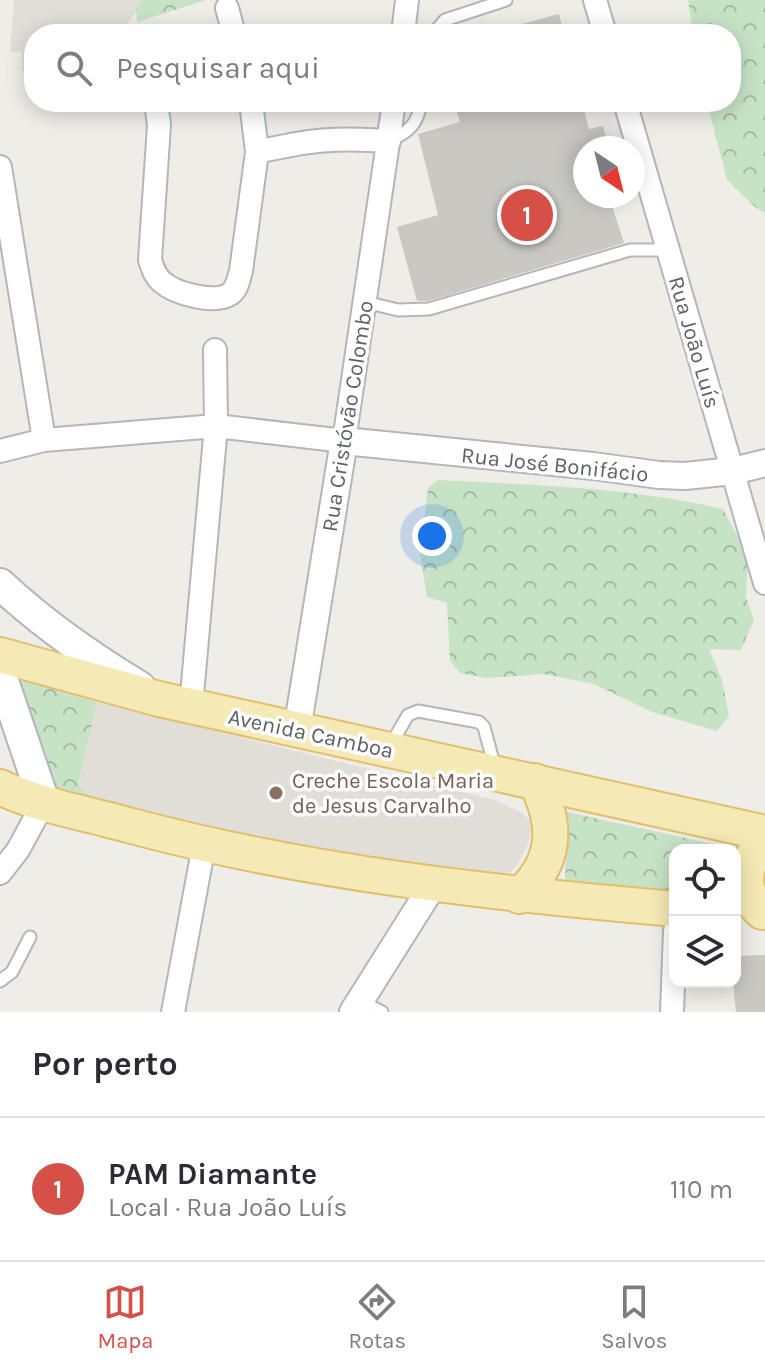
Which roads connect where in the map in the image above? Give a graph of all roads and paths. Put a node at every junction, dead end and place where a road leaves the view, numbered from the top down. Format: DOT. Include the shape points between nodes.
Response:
graph roads {
  1 [pos="407,0"];
  2 [pos="506,0"];
  3 [pos="595,0"];
  4 [pos="227,8"];
  5 [pos="231,24"];
  6 [pos="404,24"];
  7 [pos="442,24"];
  8 [pos="602,24"];
  9 [pos="157,112"];
  10 [pos="252,112"];
  11 [pos="393,112"];
  12 [pos="420,112"];
  13 [pos="628,112"];
  14 [pos="389,141"];
  15 [pos="257,152"];
  16 [pos="0,167"];
  17 [pos="669,250"];
  18 [pos="365,302"];
  19 [pos="215,350"];
  20 [pos="216,426"];
  21 [pos="44,440"];
  22 [pos="344,441"];
  23 [pos="0,451"];
  24 [pos="765,463"];
  25 [pos="733,471"];
  26 [pos="765,583"];
  27 [pos="0,584"];
  28 [pos="0,655"];
  29 [pos="0,672"];
  30 [pos="175,702"];
  31 [pos="297,730"];
  32 [pos="388,750"];
  33 [pos="497,773"];
  34 [pos="535,781"];
  35 [pos="0,787"];
  36 [pos="44,802"];
  37 [pos="765,833"];
  38 [pos="765,843"];
  39 [pos="204,845"];
  40 [pos="0,873"];
  41 [pos="433,885"];
  42 [pos="519,896"];
  43 [pos="669,908"];
  44 [pos="754,912"];
  45 [pos="30,937"];
  46 [pos="0,981"];
  47 [pos="673,988"];
  48 [pos="365,1008"];
  49 [pos="173,1012"];
  50 [pos="672,1012"];
  1 -- 6 [label="street"];
  2 -- 7 [label="lane"];
  3 -- 8 [label="street"];
  4 -- 5 [label="street"];
  9 -- 15 [label="street" via="150,260 154,273 176,291 214,299 237,287"];
  10 -- 15 [label="street"];
  11 -- 14 [label="street, Rua Cristóvão Colombo"];
  12 -- 14 [label="lane" via="411,128"];
  13 -- 17 [label="street, Rua João Luís"];
  14 -- 15 [label="street" via="308,140"];
  14 -- 18 [label="street, Rua Cristóvão Colombo"];
  16 -- 21 [label="street"];
  17 -- 18 [label="lane" via="630,250 429,309 398,310"];
  17 -- 25 [label="street, Rua João Luís"];
  18 -- 22 [label="street, Rua Cristóvão Colombo"];
  19 -- 20 [label="street"];
  20 -- 21 [label="street"];
  20 -- 22 [label="street"];
  20 -- 30 [label="street"];
  21 -- 23 [label="street"];
  22 -- 25 [label="street, Rua José Bonifácio" via="659,475"];
  22 -- 31 [label="street, Rua Cristóvão Colombo"];
  24 -- 25 [label="street, Rua José Bonifácio"];
  25 -- 26 [label="street, Rua João Luís"];
  27 -- 30 [label="main road" via="96,661"];
  28 -- 30 [label="main road, Avenida Camboa"];
  29 -- 36 [label="main road"];
  30 -- 31 [label="main road, Avenida Camboa"];
  31 -- 32 [label="main road, Avenida Camboa"];
  32 -- 33 [label="main road, Avenida Camboa"];
  32 -- 33 [label="lane" via="408,715 418,711 479,722"];
  33 -- 34 [label="main road, Avenida Camboa"];
  34 -- 37 [label="main road, Avenida Camboa"];
  34 -- 42 [label="main road" via="547,807 551,840 539,874"];
  35 -- 36 [label="main road"];
  36 -- 39 [label="main road"];
  36 -- 40 [label="street"];
  38 -- 44 [label="main road" via="746,867"];
  39 -- 41 [label="main road"];
  39 -- 49 [label="street"];
  41 -- 42 [label="main road"];
  41 -- 48 [label="street"];
  42 -- 43 [label="main road"];
  45 -- 46 [label="lane" via="12,972"];
  47 -- 50 [label="street"];
}
